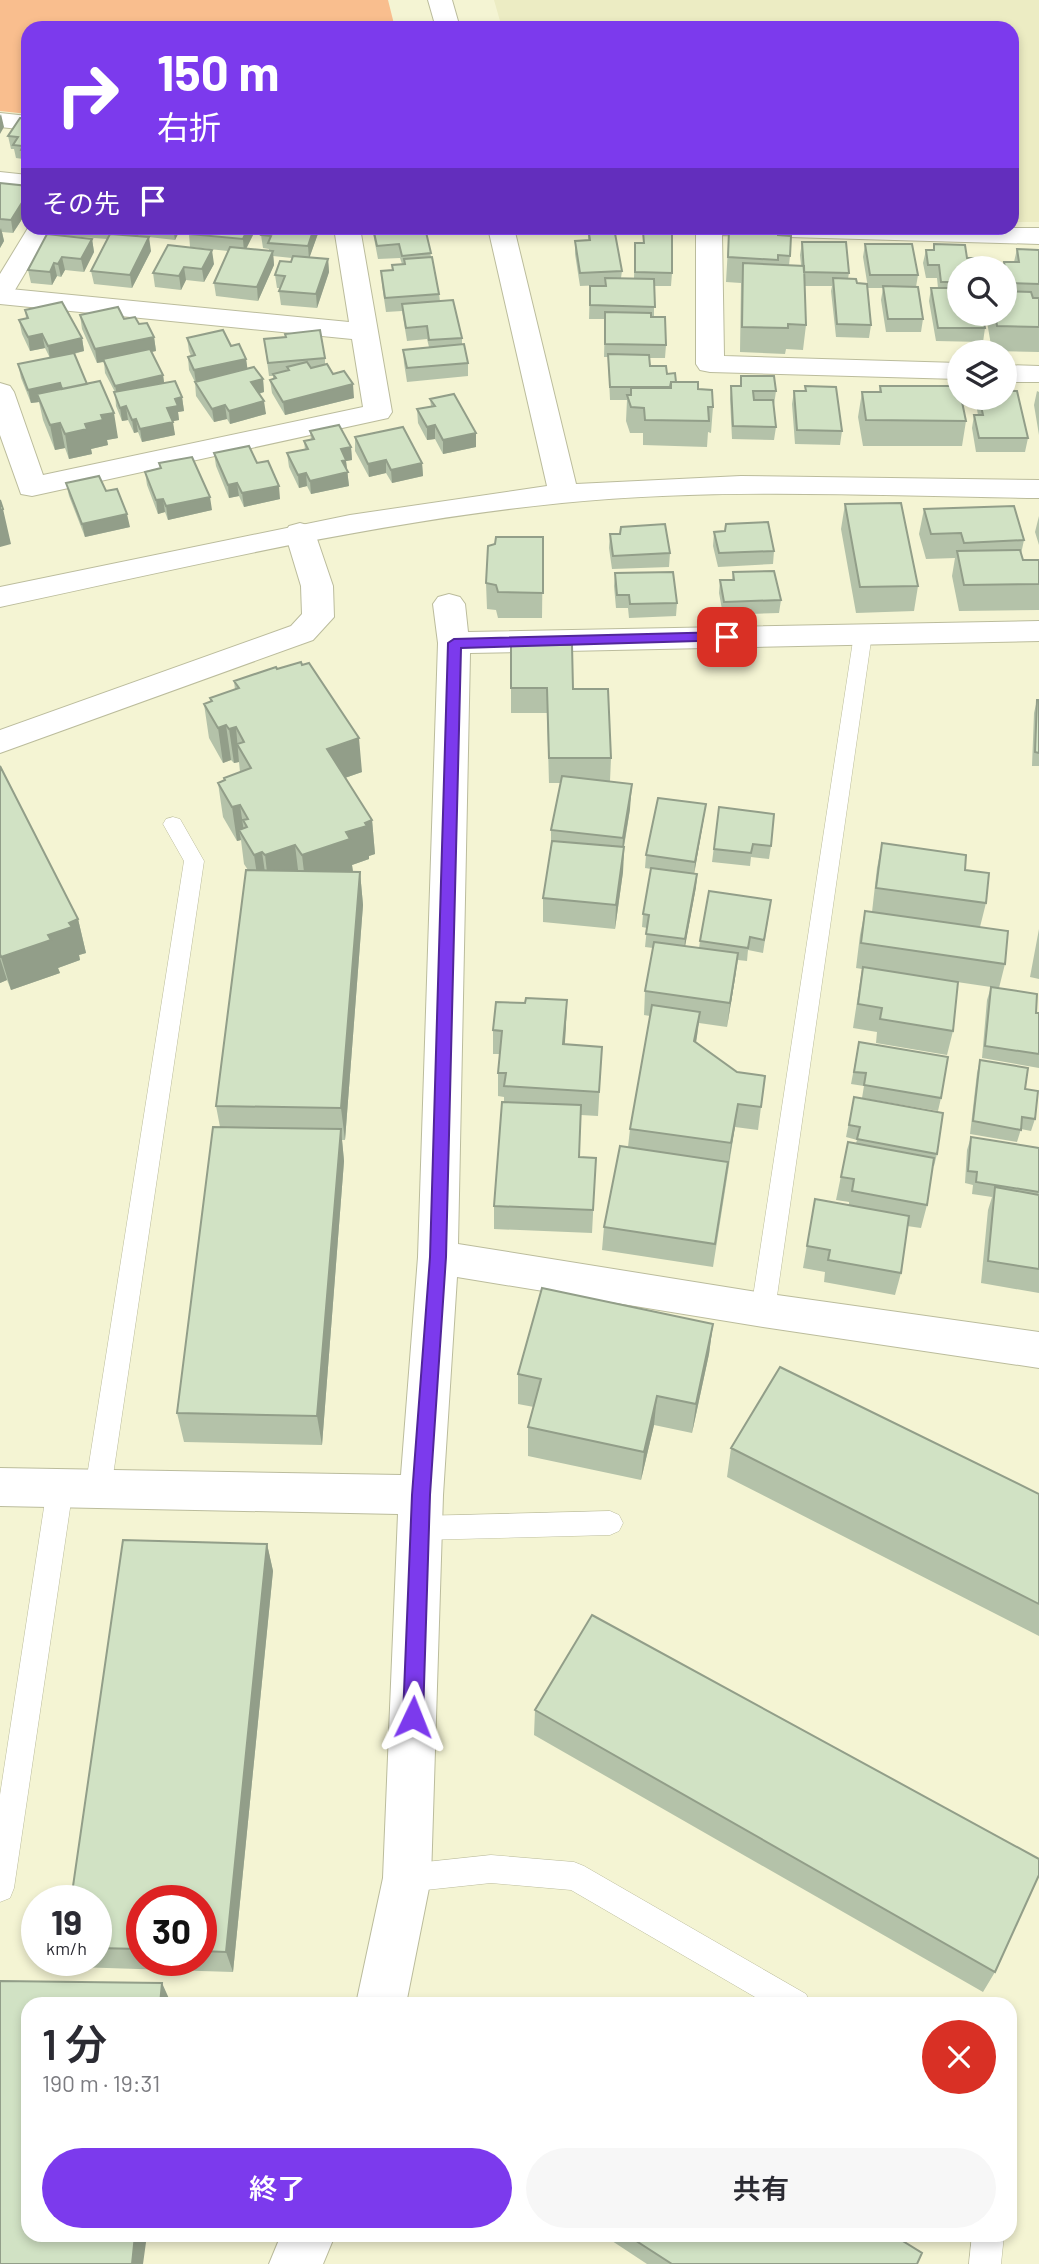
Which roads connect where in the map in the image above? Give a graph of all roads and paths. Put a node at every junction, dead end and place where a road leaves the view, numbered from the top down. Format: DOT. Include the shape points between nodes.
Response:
graph roads {
  1 [pos="440,0"];
  2 [pos="446,21"];
  3 [pos="0,120"];
  4 [pos="21,122"];
  5 [pos="0,180"];
  6 [pos="21,182"];
  7 [pos="37,235"];
  8 [pos="348,235"];
  9 [pos="503,235"];
  10 [pos="709,235"];
  11 [pos="998,235"];
  12 [pos="1039,236"];
  13 [pos="6,302"];
  14 [pos="366,332"];
  15 [pos="947,372"];
  16 [pos="1017,373"];
  17 [pos="1039,374"];
  18 [pos="0,392"];
  19 [pos="1039,489"];
  20 [pos="564,494"];
  21 [pos="300,533"];
  22 [pos="0,597"];
  23 [pos="449,604"];
  24 [pos="1039,631"];
  25 [pos="863,634"];
  26 [pos="454,643"];
  27 [pos="0,742"];
  28 [pos="173,824"];
  29 [pos="438,1257"];
  30 [pos="763,1310"];
  31 [pos="1039,1350"];
  32 [pos="0,1487"];
  33 [pos="79,1488"];
  34 [pos="421,1512"];
  35 [pos="610,1523"];
  36 [pos="407,1878"];
  37 [pos="0,1888"];
  38 [pos="382,1997"];
  39 [pos="784,1997"];
  40 [pos="305,2242"];
  41 [pos="987,2242"];
  42 [pos="296,2264"];
  43 [pos="985,2264"];
  1 -- 2 [label="street"];
  3 -- 4 [label="street"];
  5 -- 6 [label="street"];
  7 -- 13 [label="street"];
  8 -- 14 [label="street"];
  9 -- 20 [label="street"];
  10 -- 15 [label="street" via="710,364"];
  11 -- 12 [label="street"];
  13 -- 14 [label="street"];
  14 -- 18 [label="street" via="378,412 32,487"];
  16 -- 17 [label="street"];
  19 -- 20 [label="street" via="747,486"];
  20 -- 21 [label="street"];
  21 -- 22 [label="street"];
  21 -- 27 [label="street" via="317,586 318,617 302,633"];
  23 -- 26 [label="street"];
  24 -- 25 [label="street"];
  25 -- 26 [label="street"];
  25 -- 30 [label="lane"];
  26 -- 29 [label="street"];
  28 -- 33 [label="lane" via="194,861"];
  29 -- 30 [label="street"];
  29 -- 34 [label="street"];
  30 -- 31 [label="street"];
  32 -- 33 [label="street"];
  33 -- 34 [label="street"];
  33 -- 37 [label="lane"];
  34 -- 35 [label="lane"];
  34 -- 36 [label="street"];
  36 -- 38 [label="street"];
  36 -- 39 [label="lane" via="491,1869 574,1876"];
  40 -- 42 [label="street"];
  41 -- 43 [label="lane"];
}
